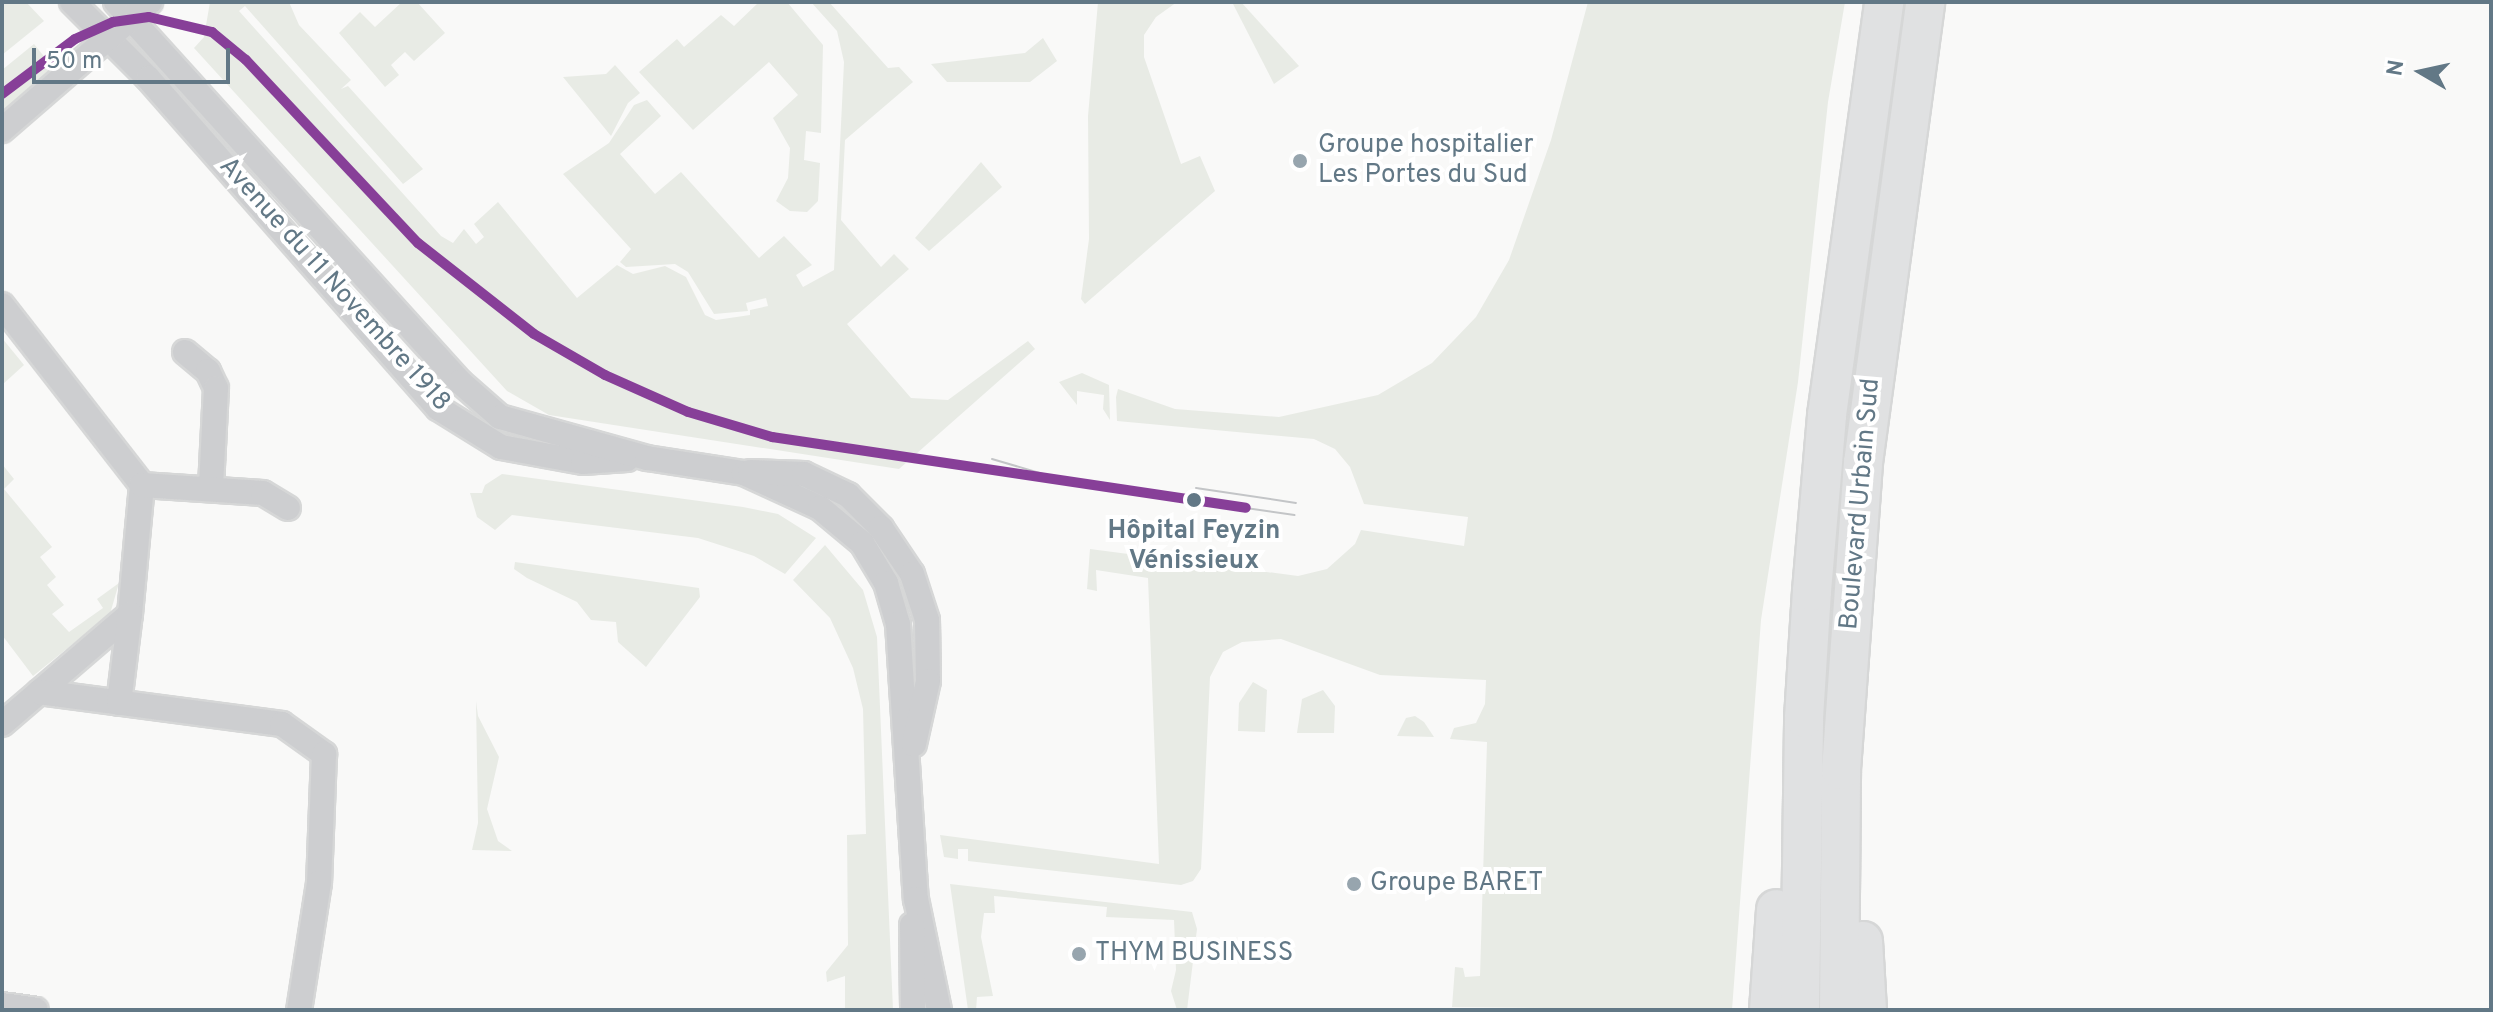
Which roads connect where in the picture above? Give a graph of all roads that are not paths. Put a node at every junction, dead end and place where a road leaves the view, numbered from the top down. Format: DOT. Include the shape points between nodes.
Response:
graph roads {
  1 [pos="72,2"];
  2 [pos="150,2"];
  3 [pos="1884,2"];
  4 [pos="1925,2"];
  5 [pos="123,10"];
  6 [pos="108,39"];
  7 [pos="2,130"];
  8 [pos="2,305"];
  9 [pos="185,352"];
  10 [pos="647,458"];
  11 [pos="142,485"];
  12 [pos="211,487"];
  13 [pos="288,508"];
  14 [pos="130,614"];
  15 [pos="39,692"];
  16 [pos="119,703"];
  17 [pos="1804,718"];
  18 [pos="2,724"];
  19 [pos="1841,770"];
  20 [pos="916,899"];
  21 [pos="2,1005"];
  22 [pos="36,1010"];
  23 [pos="299,1010"];
  24 [pos="913,1010"];
  25 [pos="939,1010"];
  26 [pos="1769,1010"];
  27 [pos="1800,1010"];
  28 [pos="1839,1010"];
  29 [pos="1867,1010"];
  1 -- 6 [label="street, Avenue du 11 Novembre 1918"];
  2 -- 5 [label="street"];
  3 -- 17 [label="highway, Boulevard Urbain Sud" via="1827,415"];
  4 -- 19 [label="highway, Boulevard Urbain Sud" via="1863,463"];
  5 -- 6 [label="street"];
  5 -- 10 [label="street, Avenue du 11 Novembre 1918" via="460,382 500,417"];
  6 -- 7 [label="street"];
  6 -- 10 [label="street, Avenue du 11 Novembre 1918" via="438,408 477,436 537,456 583,462"];
  8 -- 11 [label="street"];
  9 -- 12 [label="street" via="208,371 216,388"];
  10 -- 20 [label="street, Avenue du 11 Novembre 1918" via="744,473 796,493 862,543 886,583 898,624"];
  11 -- 12 [label="street"];
  11 -- 14 [label="street"];
  12 -- 13 [label="street" via="263,493"];
  14 -- 15 [label="street"];
  14 -- 16 [label="street"];
  15 -- 16 [label="street"];
  15 -- 18 [label="street"];
  16 -- 23 [label="street" via="282,724 324,754 319,883"];
  17 -- 26 [label="highway" via="1782,768"];
  17 -- 27 [label="highway, Boulevard Urbain Sud"];
  19 -- 28 [label="highway, Boulevard Urbain Sud"];
  19 -- 29 [label="highway" via="1861,815"];
  20 -- 24 [label="street, Avenue du 11 Novembre 1918" via="910,937"];
  20 -- 25 [label="street, Avenue du 11 Novembre 1918"];
  21 -- 22 [label="street"];
}
